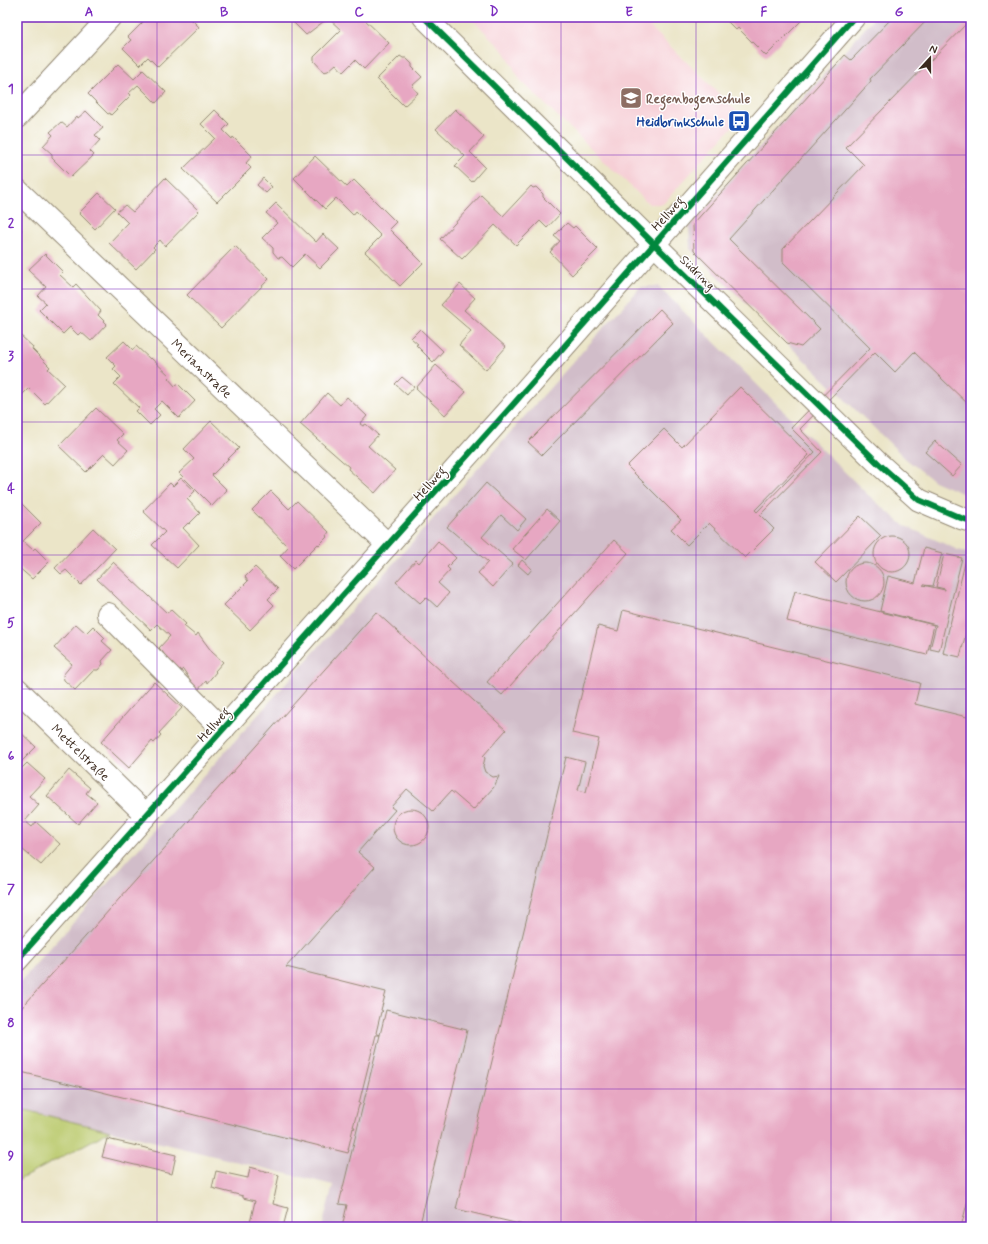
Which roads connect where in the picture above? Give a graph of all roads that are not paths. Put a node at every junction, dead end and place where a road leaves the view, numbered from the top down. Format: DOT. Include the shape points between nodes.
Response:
graph roads {
  1 [pos="110,17"];
  2 [pos="424,17"];
  3 [pos="854,17"];
  4 [pos="17,117"];
  5 [pos="17,190"];
  6 [pos="654,244"];
  7 [pos="971,521"];
  8 [pos="388,545"];
  9 [pos="108,614"];
  10 [pos="17,689"];
  11 [pos="223,730"];
  12 [pos="146,815"];
  13 [pos="17,960"];
  1 -- 4 [label="street"];
  2 -- 6 [label="street, Südring"];
  3 -- 6 [label="street, Hellweg"];
  5 -- 8 [label="street, Merianstraße"];
  6 -- 7 [label="street, Südring" via="919,500"];
  6 -- 8 [label="street, Hellweg"];
  8 -- 11 [label="street, Hellweg"];
  9 -- 11 [label="street"];
  10 -- 12 [label="street, Mettelstraße"];
  11 -- 12 [label="street, Hellweg"];
  12 -- 13 [label="street, Hellweg"];
}
